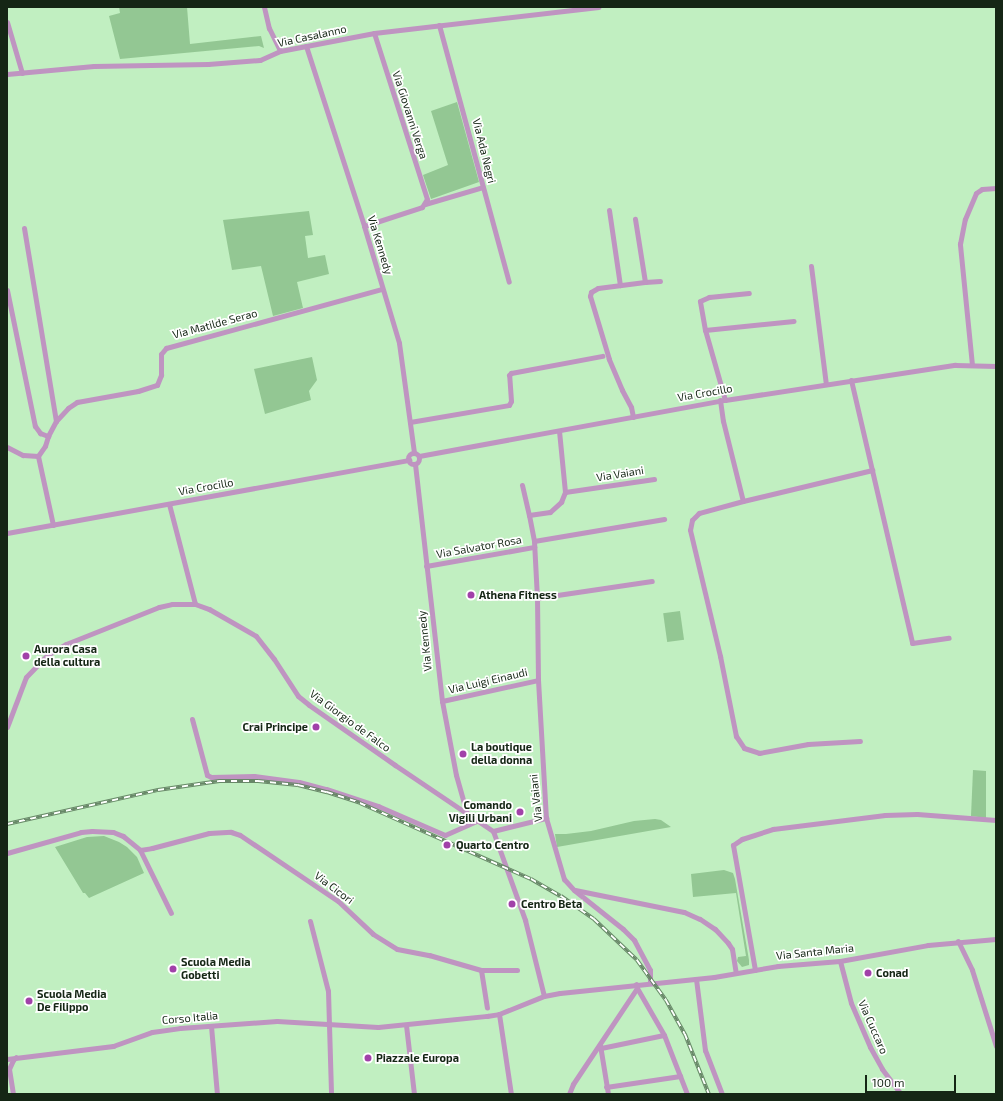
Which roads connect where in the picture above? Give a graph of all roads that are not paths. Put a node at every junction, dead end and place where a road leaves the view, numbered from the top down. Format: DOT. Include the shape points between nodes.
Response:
graph roads {
  1 [pos="264,7"];
  2 [pos="598,7"];
  3 [pos="7,22"];
  4 [pos="439,25"];
  5 [pos="374,33"];
  6 [pos="306,46"];
  7 [pos="280,51"];
  8 [pos="22,73"];
  9 [pos="7,74"];
  10 [pos="483,187"];
  11 [pos="996,188"];
  12 [pos="425,203"];
  13 [pos="609,210"];
  14 [pos="635,219"];
  15 [pos="364,226"];
  16 [pos="24,228"];
  17 [pos="811,266"];
  18 [pos="660,281"];
  19 [pos="509,282"];
  20 [pos="645,282"];
  21 [pos="620,285"];
  22 [pos="382,289"];
  23 [pos="7,290"];
  24 [pos="749,293"];
  25 [pos="794,321"];
  26 [pos="705,330"];
  27 [pos="602,356"];
  28 [pos="972,365"];
  29 [pos="996,366"];
  30 [pos="851,380"];
  31 [pos="826,384"];
  32 [pos="722,400"];
  33 [pos="633,417"];
  34 [pos="56,421"];
  35 [pos="410,422"];
  36 [pos="559,431"];
  37 [pos="48,436"];
  38 [pos="7,447"];
  39 [pos="414,453"];
  40 [pos="38,456"];
  41 [pos="419,456"];
  42 [pos="409,460"];
  43 [pos="415,464"];
  44 [pos="872,470"];
  45 [pos="654,479"];
  46 [pos="522,485"];
  47 [pos="565,492"];
  48 [pos="743,501"];
  49 [pos="169,504"];
  50 [pos="530,515"];
  51 [pos="664,519"];
  52 [pos="53,525"];
  53 [pos="7,533"];
  54 [pos="534,540"];
  55 [pos="534,547"];
  56 [pos="426,566"];
  57 [pos="652,581"];
  58 [pos="537,598"];
  59 [pos="195,604"];
  60 [pos="949,638"];
  61 [pos="538,680"];
  62 [pos="442,701"];
  63 [pos="12,712"];
  64 [pos="7,717"];
  65 [pos="192,719"];
  66 [pos="7,727"];
  67 [pos="860,742"];
  68 [pos="467,814"];
  69 [pos="546,818"];
  70 [pos="996,820"];
  71 [pos="477,821"];
  72 [pos="493,831"];
  73 [pos="140,850"];
  74 [pos="7,853"];
  75 [pos="574,890"];
  76 [pos="171,912"];
  77 [pos="310,921"];
  78 [pos="996,939"];
  79 [pos="958,941"];
  80 [pos="840,961"];
  81 [pos="481,970"];
  82 [pos="517,970"];
  83 [pos="755,970"];
  84 [pos="736,972"];
  85 [pos="696,979"];
  86 [pos="650,983"];
  87 [pos="637,986"];
  88 [pos="544,996"];
  89 [pos="487,1008"];
  90 [pos="500,1014"];
  91 [pos="328,1024"];
  92 [pos="406,1025"];
  93 [pos="211,1026"];
  94 [pos="664,1036"];
  95 [pos="600,1046"];
  96 [pos="996,1046"];
  97 [pos="8,1064"];
  98 [pos="680,1076"];
  99 [pos="9,1082"];
  100 [pos="606,1087"];
  101 [pos="13,1094"];
  102 [pos="217,1094"];
  103 [pos="331,1094"];
  104 [pos="414,1094"];
  105 [pos="511,1094"];
  106 [pos="569,1094"];
  107 [pos="608,1094"];
  108 [pos="687,1094"];
  109 [pos="722,1094"];
  110 [pos="901,1094"];
  1 -- 7 [label="street" via="269,28"];
  2 -- 4 [label="street, Via Casalanno"];
  3 -- 8 [label="street"];
  4 -- 5 [label="street, Via Casalanno"];
  4 -- 10 [label="street, Via Ada Negri"];
  5 -- 6 [label="street, Via Casalanno"];
  5 -- 12 [label="street, Via Giovanni Verga" via="427,199"];
  6 -- 7 [label="street, Via Casalanno"];
  6 -- 15 [label="street, Via Kennedy"];
  7 -- 8 [label="street, Via Casalanno" via="260,60 109,66"];
  8 -- 9 [label="street, Via Casalanno"];
  10 -- 12 [label="street"];
  10 -- 19 [label="street, Via Ada Negri"];
  11 -- 28 [label="street" via="976,193 965,219 960,244"];
  12 -- 15 [label="street" via="422,207"];
  13 -- 21 [label="street"];
  14 -- 20 [label="street"];
  15 -- 22 [label="street, Via Kennedy"];
  16 -- 34 [label="street"];
  17 -- 31 [label="street"];
  18 -- 20 [label="street"];
  20 -- 21 [label="street"];
  21 -- 33 [label="street" via="598,288 591,292 590,296 609,359"];
  22 -- 34 [label="street, Via Matilde Serao" via="166,348 161,354 161,375 157,385 77,402"];
  22 -- 35 [label="street, Via Kennedy" via="399,343"];
  23 -- 37 [label="street" via="35,426 40,433"];
  24 -- 26 [label="street" via="702,299 700,304"];
  25 -- 26 [label="street"];
  26 -- 32 [label="street"];
  27 -- 35 [label="street" via="511,373 509,405"];
  28 -- 29 [label="street, Via Crocillo"];
  28 -- 30 [label="street, Via Crocillo" via="955,365"];
  30 -- 31 [label="street, Via Crocillo"];
  30 -- 44 [label="street"];
  31 -- 32 [label="street, Via Crocillo"];
  32 -- 33 [label="street, Via Crocillo"];
  32 -- 48 [label="street" via="723,421"];
  33 -- 36 [label="street, Via Crocillo"];
  34 -- 37 [label="street, Via Matilde Serao"];
  35 -- 39 [label="street, Via Kennedy"];
  36 -- 41 [label="street, Via Crocillo"];
  36 -- 47 [label="street"];
  37 -- 40 [label="street, Via Matilde Serao"];
  38 -- 40 [label="street" via="23,455"];
  39 -- 41 [label="street"];
  39 -- 42 [label="street"];
  40 -- 52 [label="street"];
  41 -- 43 [label="street" via="419,461"];
  42 -- 43 [label="street"];
  42 -- 49 [label="street, Via Crocillo"];
  43 -- 56 [label="street, Via Kennedy"];
  44 -- 48 [label="street"];
  44 -- 60 [label="street" via="912,642"];
  45 -- 47 [label="street, Via Vaiani"];
  46 -- 50 [label="street, Via Vaiani"];
  47 -- 50 [label="street" via="561,502 553,510"];
  48 -- 67 [label="street" via="700,513 692,520 690,526 736,736 744,748 759,753 808,744"];
  49 -- 52 [label="street, Via Crocillo"];
  49 -- 59 [label="street"];
  50 -- 54 [label="street, Via Vaiani"];
  51 -- 54 [label="street"];
  52 -- 53 [label="street, Via Crocillo"];
  54 -- 55 [label="street, Via Vaiani"];
  55 -- 56 [label="street, Via Salvator Rosa"];
  55 -- 58 [label="street, Via Vaiani"];
  56 -- 62 [label="street, Via Kennedy"];
  57 -- 58 [label="street"];
  58 -- 61 [label="street, Via Vaiani"];
  59 -- 63 [label="street, Via Giorgio de Falco" via="172,604 148,611 66,644 47,655 26,677"];
  59 -- 68 [label="street, Via Giorgio de Falco" via="227,618 256,636 298,696"];
  61 -- 62 [label="street, Via Luigi Einaudi"];
  61 -- 69 [label="street, Via Vaiani"];
  62 -- 68 [label="street, Via Kennedy" via="456,775"];
  63 -- 64 [label="street, Via Giorgio de Falco"];
  63 -- 66 [label="street, Via Giorgio de Falco"];
  65 -- 71 [label="street" via="207,775 211,777 254,776 313,785 358,798 445,835"];
  68 -- 71 [label="street, Via Giorgio de Falco"];
  69 -- 72 [label="street"];
  69 -- 75 [label="street, Via Vaiani" via="561,871 568,885"];
  70 -- 83 [label="street" via="916,814 885,815 774,829 742,839 733,845"];
  71 -- 72 [label="street, Via Giorgio de Falco"];
  72 -- 88 [label="street" via="525,920"];
  73 -- 74 [label="street" via="123,836 113,832 92,831"];
  73 -- 76 [label="street"];
  73 -- 81 [label="street, Via Cicori" via="209,833 231,832 240,835 338,901 373,934 389,945"];
  75 -- 84 [label="street" via="684,912 715,929 728,943"];
  75 -- 86 [label="street, Via Vaiani" via="634,940 650,970"];
  77 -- 91 [label="street" via="328,991"];
  78 -- 79 [label="street, Via Santa Maria"];
  79 -- 80 [label="street, Via Santa Maria"];
  79 -- 96 [label="street" via="972,970"];
  80 -- 83 [label="street, Via Santa Maria"];
  80 -- 110 [label="street, Via Cuccaro" via="851,1003 870,1047 882,1069"];
  81 -- 82 [label="street, Via Cicori"];
  81 -- 89 [label="street"];
  83 -- 84 [label="street, Via Santa Maria"];
  84 -- 85 [label="street, Via Santa Maria"];
  85 -- 86 [label="street, Via Santa Maria"];
  85 -- 109 [label="street" via="705,1050"];
  86 -- 87 [label="street, Via Santa Maria"];
  87 -- 88 [label="street, Via Santa Maria"];
  87 -- 94 [label="street"];
  87 -- 95 [label="street"];
  88 -- 90 [label="street, Via Santa Maria"];
  90 -- 92 [label="street, Corso Italia"];
  90 -- 105 [label="street"];
  91 -- 92 [label="street, Corso Italia"];
  91 -- 93 [label="street, Corso Italia" via="277,1021"];
  91 -- 103 [label="street"];
  92 -- 104 [label="street"];
  93 -- 97 [label="street, Corso Italia" via="152,1032 113,1046 16,1058"];
  93 -- 102 [label="street"];
  94 -- 95 [label="street"];
  94 -- 98 [label="street"];
  95 -- 100 [label="street"];
  95 -- 106 [label="street" via="573,1084"];
  97 -- 99 [label="street"];
  98 -- 100 [label="street"];
  98 -- 108 [label="street"];
  99 -- 101 [label="street"];
  100 -- 107 [label="street"];
}
